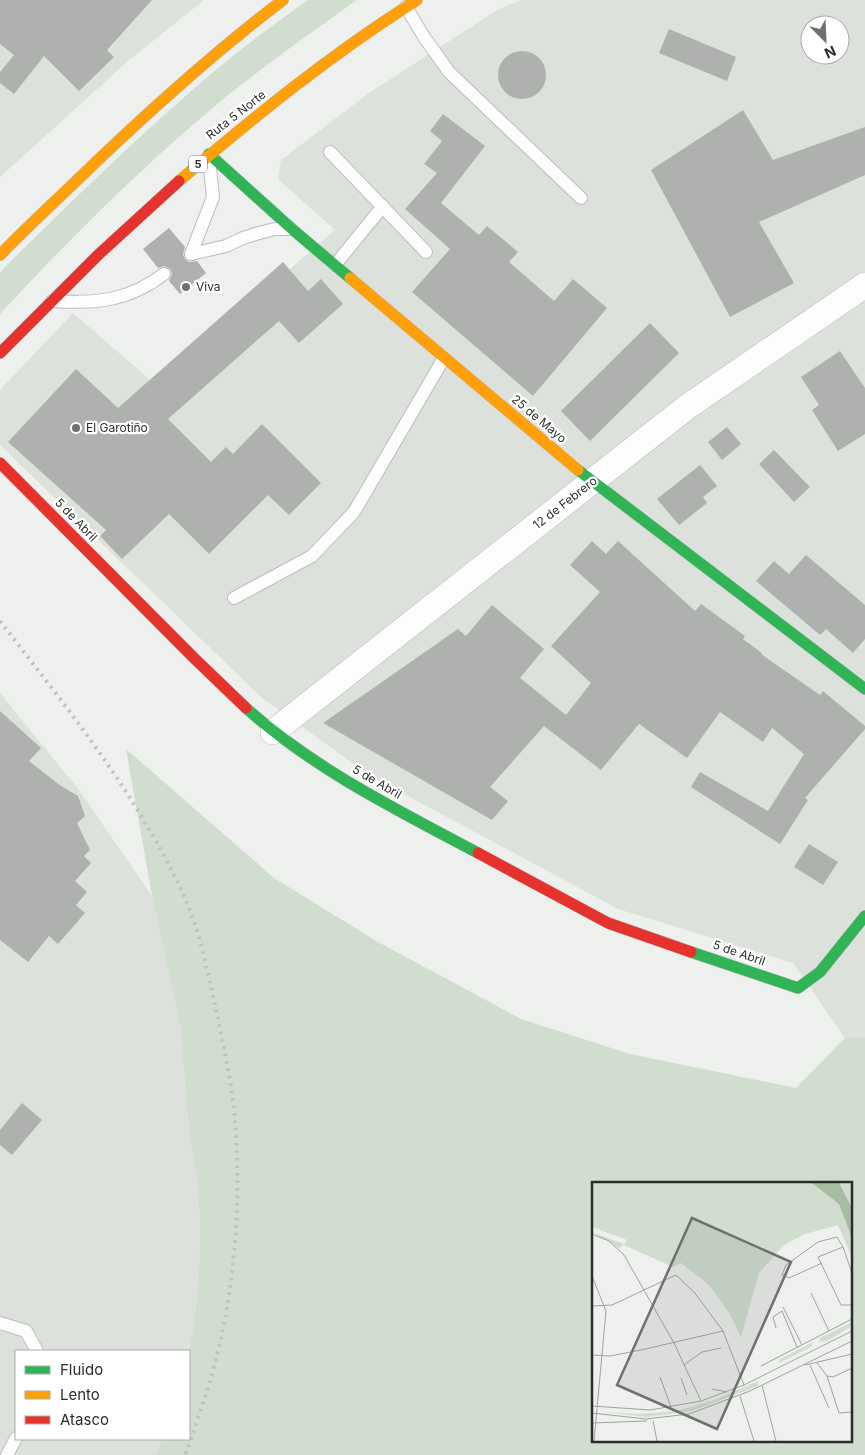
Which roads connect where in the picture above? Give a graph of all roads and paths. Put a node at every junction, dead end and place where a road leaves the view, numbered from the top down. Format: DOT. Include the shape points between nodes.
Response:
graph roads {
  1 [pos="283,0"];
  2 [pos="412,3"];
  3 [pos="330,152"];
  4 [pos="209,154"];
  5 [pos="581,198"];
  6 [pos="382,206"];
  7 [pos="292,229"];
  8 [pos="426,252"];
  9 [pos="0,255"];
  10 [pos="335,265"];
  11 [pos="164,274"];
  12 [pos="865,285"];
  13 [pos="50,300"];
  14 [pos="0,353"];
  15 [pos="444,358"];
  16 [pos="0,463"];
  17 [pos="592,482"];
  18 [pos="234,598"];
  19 [pos="865,689"];
  20 [pos="273,732"];
  21 [pos="865,916"];
  22 [pos="865,1312"];
  23 [pos="852,1320"];
  24 [pos="0,1323"];
  25 [pos="36,1350"];
  26 [pos="15,1440"];
  27 [pos="728,1442"];
  28 [pos="811,1442"];
  29 [pos="6,1455"];
  30 [pos="713,1455"];
  31 [pos="821,1455"];
  1 -- 9 [label="main road" via="173,90"];
  2 -- 4 [label="main road, Ruta 5 Norte / 5" via="338,53"];
  2 -- 5 [label="lane" via="424,37 449,72"];
  3 -- 6 [label="lane"];
  4 -- 7 [label="main road, 25 de Mayo"];
  4 -- 7 [label="lane" via="214,197 191,254 226,246 259,233"];
  4 -- 13 [label="main road, Ruta 5 Norte / 5"];
  6 -- 8 [label="lane"];
  6 -- 10 [label="lane"];
  7 -- 10 [label="main road, 25 de Mayo"];
  10 -- 15 [label="main road, 25 de Mayo"];
  11 -- 13 [label="lane" via="132,293 108,300"];
  12 -- 17 [label="street, 12 de Febrero" via="687,407"];
  13 -- 14 [label="main road, Ruta 5 Norte / 5"];
  15 -- 17 [label="main road, 25 de Mayo"];
  15 -- 18 [label="lane" via="354,512 312,556"];
  16 -- 20 [label="main road, 5 de Abril" via="194,658"];
  17 -- 19 [label="main road, 25 de Mayo"];
  17 -- 20 [label="street, 12 de Febrero"];
  20 -- 21 [label="main road, 5 de Abril" via="362,791 608,923 798,988 820,972"];
  22 -- 23 [label="path"];
  24 -- 25 [label="lane" via="26,1330"];
  26 -- 29 [label="lane"];
  27 -- 30 [label="path"];
  28 -- 31 [label="path" via="814,1452"];
}
